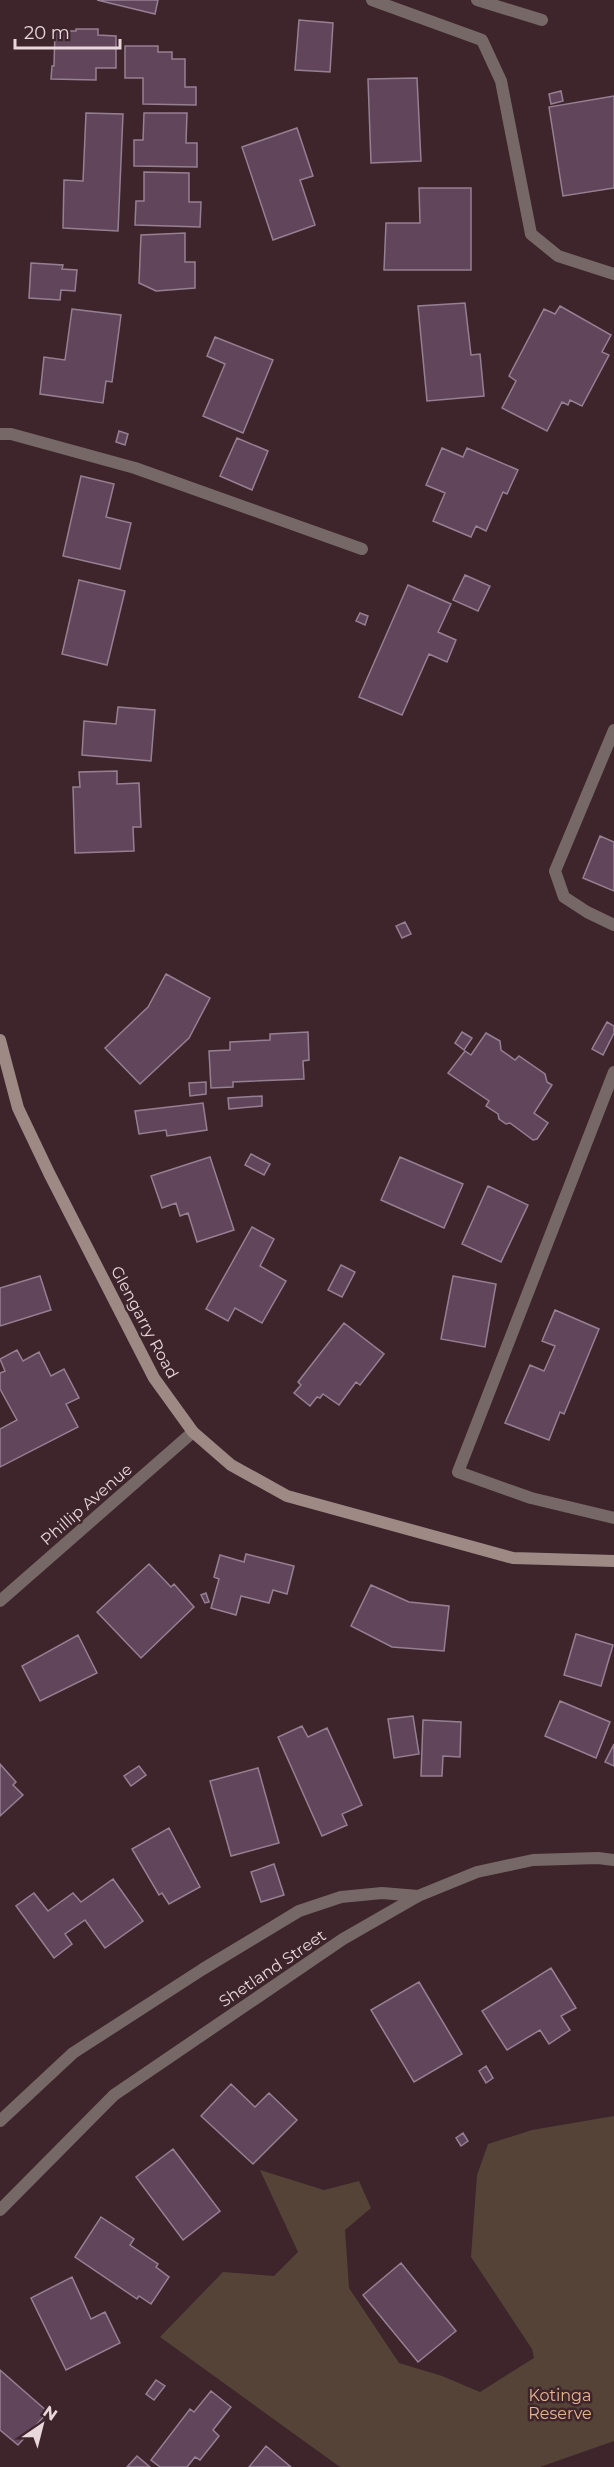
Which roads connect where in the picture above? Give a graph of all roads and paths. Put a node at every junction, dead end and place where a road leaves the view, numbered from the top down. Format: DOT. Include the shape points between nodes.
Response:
graph roads {
  1 [pos="372,0"];
  2 [pos="477,0"];
  3 [pos="542,20"];
  4 [pos="614,274"];
  5 [pos="0,434"];
  6 [pos="362,549"];
  7 [pos="614,730"];
  8 [pos="614,925"];
  9 [pos="0,1040"];
  10 [pos="614,1072"];
  11 [pos="193,1432"];
  12 [pos="614,1518"];
  13 [pos="614,1561"];
  14 [pos="0,1601"];
  15 [pos="614,1860"];
  16 [pos="418,1896"];
  17 [pos="0,2121"];
  18 [pos="0,2210"];
  1 -- 4 [label="street" via="482,40 501,81 531,234 558,256"];
  2 -- 3 [label="street"];
  5 -- 6 [label="street" via="135,468"];
  7 -- 8 [label="street" via="555,871 564,897"];
  9 -- 11 [label="main road, Glengarry Road" via="18,1108 49,1173 154,1378"];
  10 -- 12 [label="street" via="458,1472 531,1498"];
  11 -- 13 [label="main road, Glengarry Road" via="231,1465 288,1496 513,1558"];
  11 -- 14 [label="street, Phillip Avenue"];
  15 -- 16 [label="street, Shetland Street" via="533,1860 477,1872"];
  16 -- 17 [label="street" via="382,1893 341,1897 299,1911 73,2053"];
  16 -- 18 [label="street, Shetland Street" via="343,1939 114,2095"];
}
